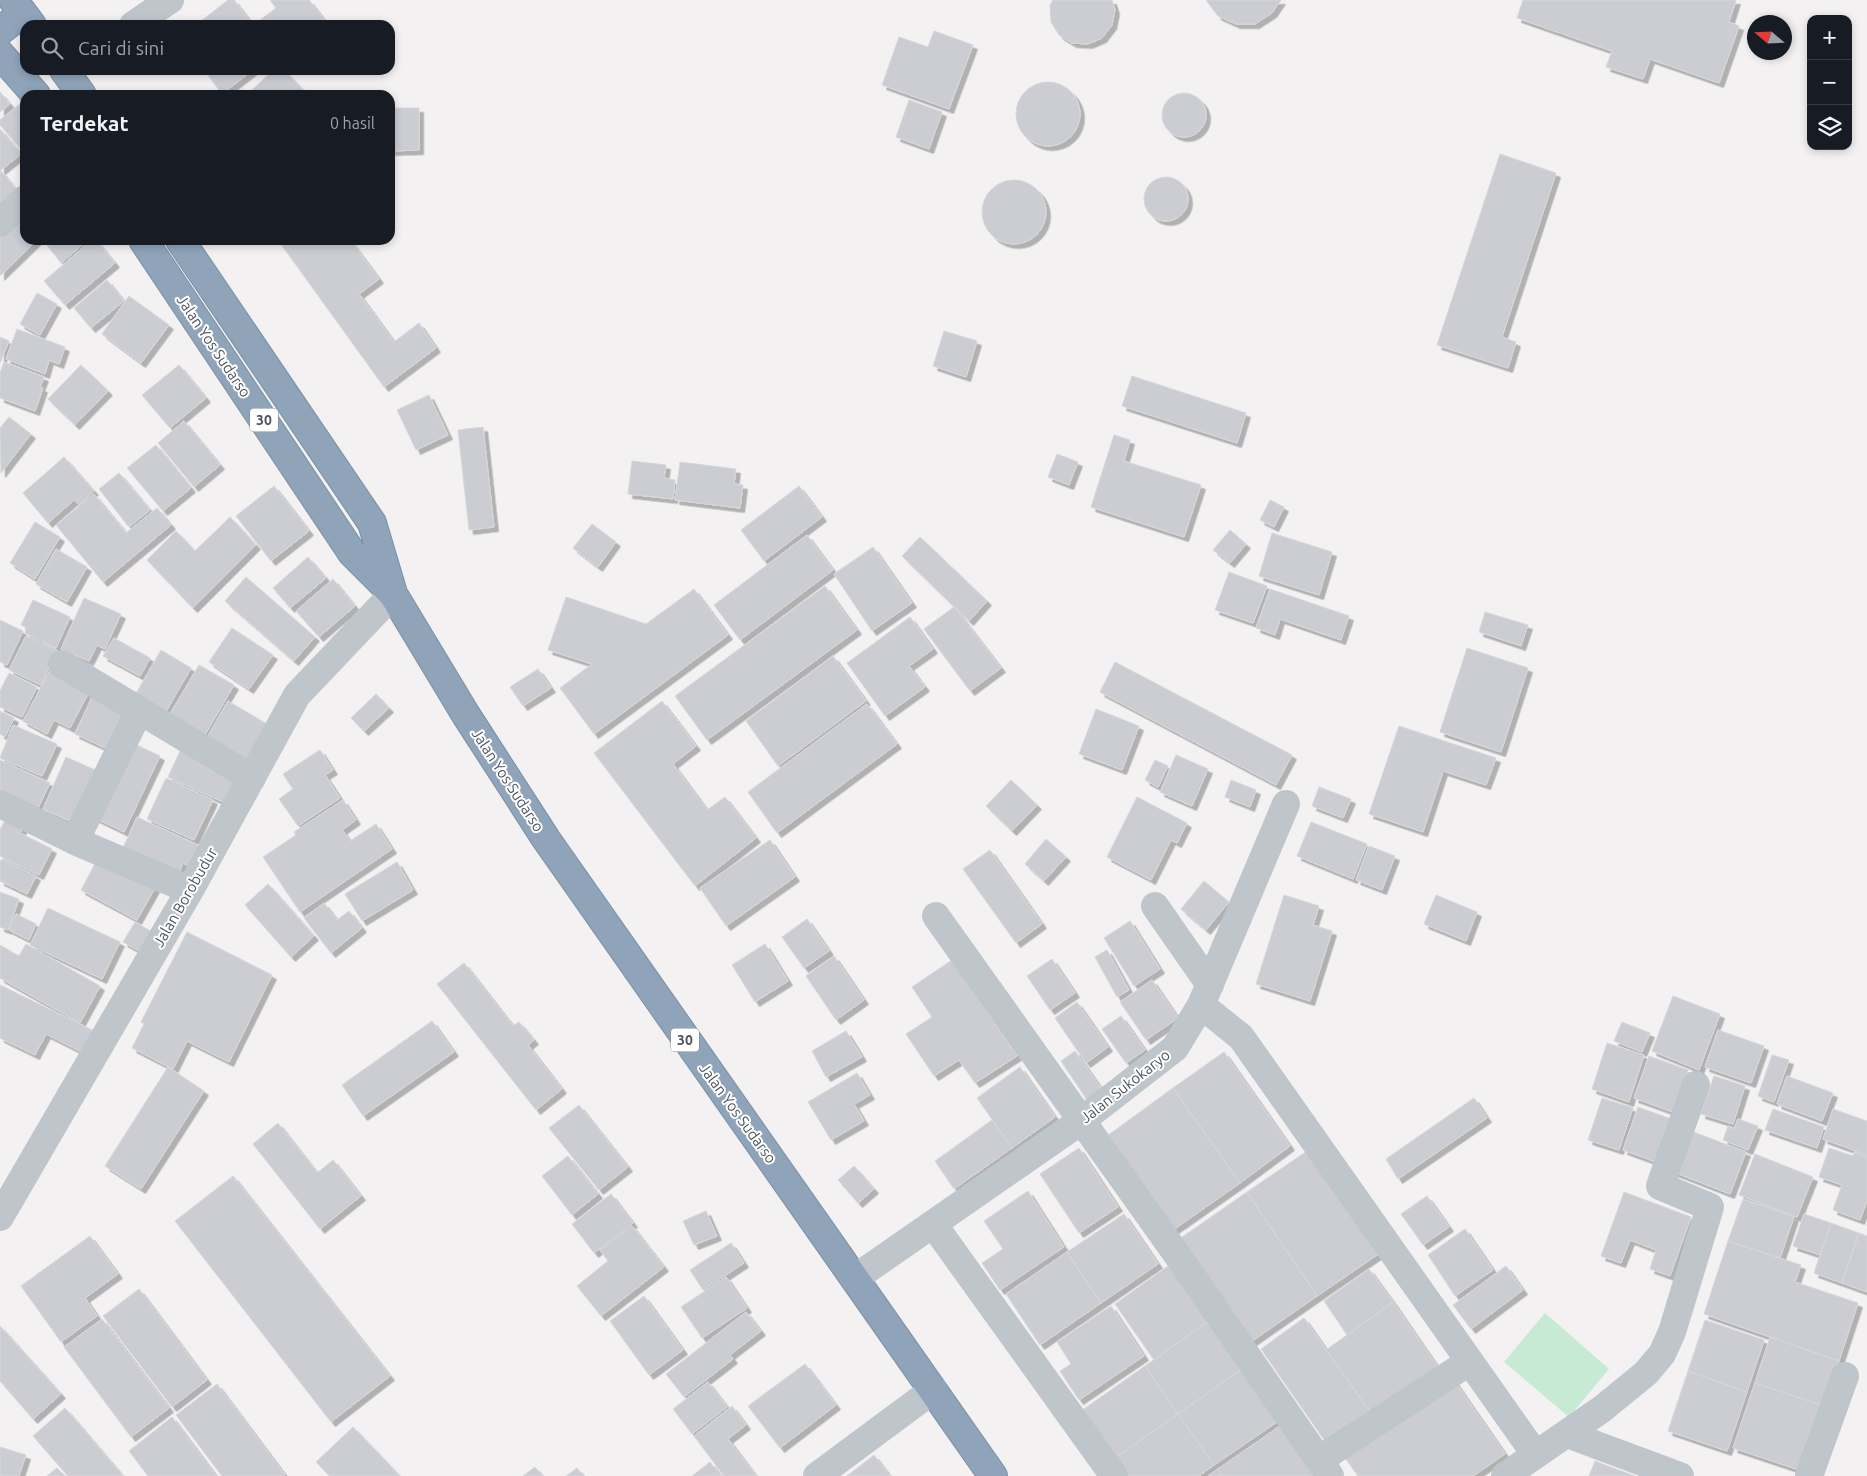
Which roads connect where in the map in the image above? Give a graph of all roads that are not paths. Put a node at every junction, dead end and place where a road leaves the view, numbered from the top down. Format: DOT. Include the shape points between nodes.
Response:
graph roads {
  1 [pos="170,0"];
  2 [pos="23,13"];
  3 [pos="140,20"];
  4 [pos="0,31"];
  5 [pos="0,54"];
  6 [pos="32,90"];
  7 [pos="20,204"];
  8 [pos="0,223"];
  9 [pos="146,245"];
  10 [pos="183,245"];
  11 [pos="393,594"];
  12 [pos="62,664"];
  13 [pos="138,711"];
  14 [pos="252,778"];
  15 [pos="0,804"];
  16 [pos="1286,804"];
  17 [pos="74,841"];
  18 [pos="190,890"];
  19 [pos="1155,906"];
  20 [pos="936,916"];
  21 [pos="1206,995"];
  22 [pos="1696,1085"];
  23 [pos="1081,1121"];
  24 [pos="0,1217"];
  25 [pos="933,1224"];
  26 [pos="854,1278"];
  27 [pos="1470,1362"];
  28 [pos="1845,1376"];
  29 [pos="933,1390"];
  30 [pos="1567,1434"];
  31 [pos="1535,1454"];
  32 [pos="1324,1468"];
  33 [pos="817,1476"];
  34 [pos="994,1476"];
  35 [pos="1114,1476"];
  36 [pos="1505,1476"];
  37 [pos="1680,1476"];
  38 [pos="1808,1476"];
  1 -- 3 [label="street"];
  2 -- 4 [label="highway"];
  5 -- 6 [label="highway"];
  7 -- 8 [label="street"];
  9 -- 11 [label="highway, Jalan Yos Sudarso / 30" via="352,553"];
  10 -- 11 [label="highway, Jalan Yos Sudarso / 30" via="372,523"];
  11 -- 14 [label="street, Jalan Borobudur" via="296,695"];
  11 -- 26 [label="highway, Jalan Yos Sudarso / 30" via="466,716 546,839"];
  12 -- 13 [label="street"];
  13 -- 14 [label="street"];
  13 -- 17 [label="street"];
  14 -- 18 [label="street, Jalan Borobudur"];
  15 -- 17 [label="street"];
  16 -- 21 [label="street, Jalan Sukokaryo"];
  17 -- 18 [label="street"];
  18 -- 24 [label="street, Jalan Borobudur"];
  19 -- 21 [label="street"];
  20 -- 23 [label="street"];
  21 -- 23 [label="street, Jalan Sukokaryo" via="1175,1048"];
  21 -- 27 [label="street" via="1241,1037"];
  22 -- 30 [label="street" via="1660,1186 1710,1207 1672,1332 1662,1354 1646,1373"];
  23 -- 25 [label="street, Jalan Sukokaryo"];
  23 -- 32 [label="street"];
  25 -- 26 [label="street, Jalan Sukokaryo"];
  25 -- 35 [label="street"];
  26 -- 29 [label="highway, Jalan Yos Sudarso / 30"];
  27 -- 31 [label="street"];
  27 -- 32 [label="street"];
  28 -- 38 [label="street"];
  29 -- 33 [label="street"];
  29 -- 34 [label="highway, Jalan Yos Sudarso / 30"];
  30 -- 31 [label="street"];
  30 -- 37 [label="street"];
  31 -- 36 [label="street"];
}
